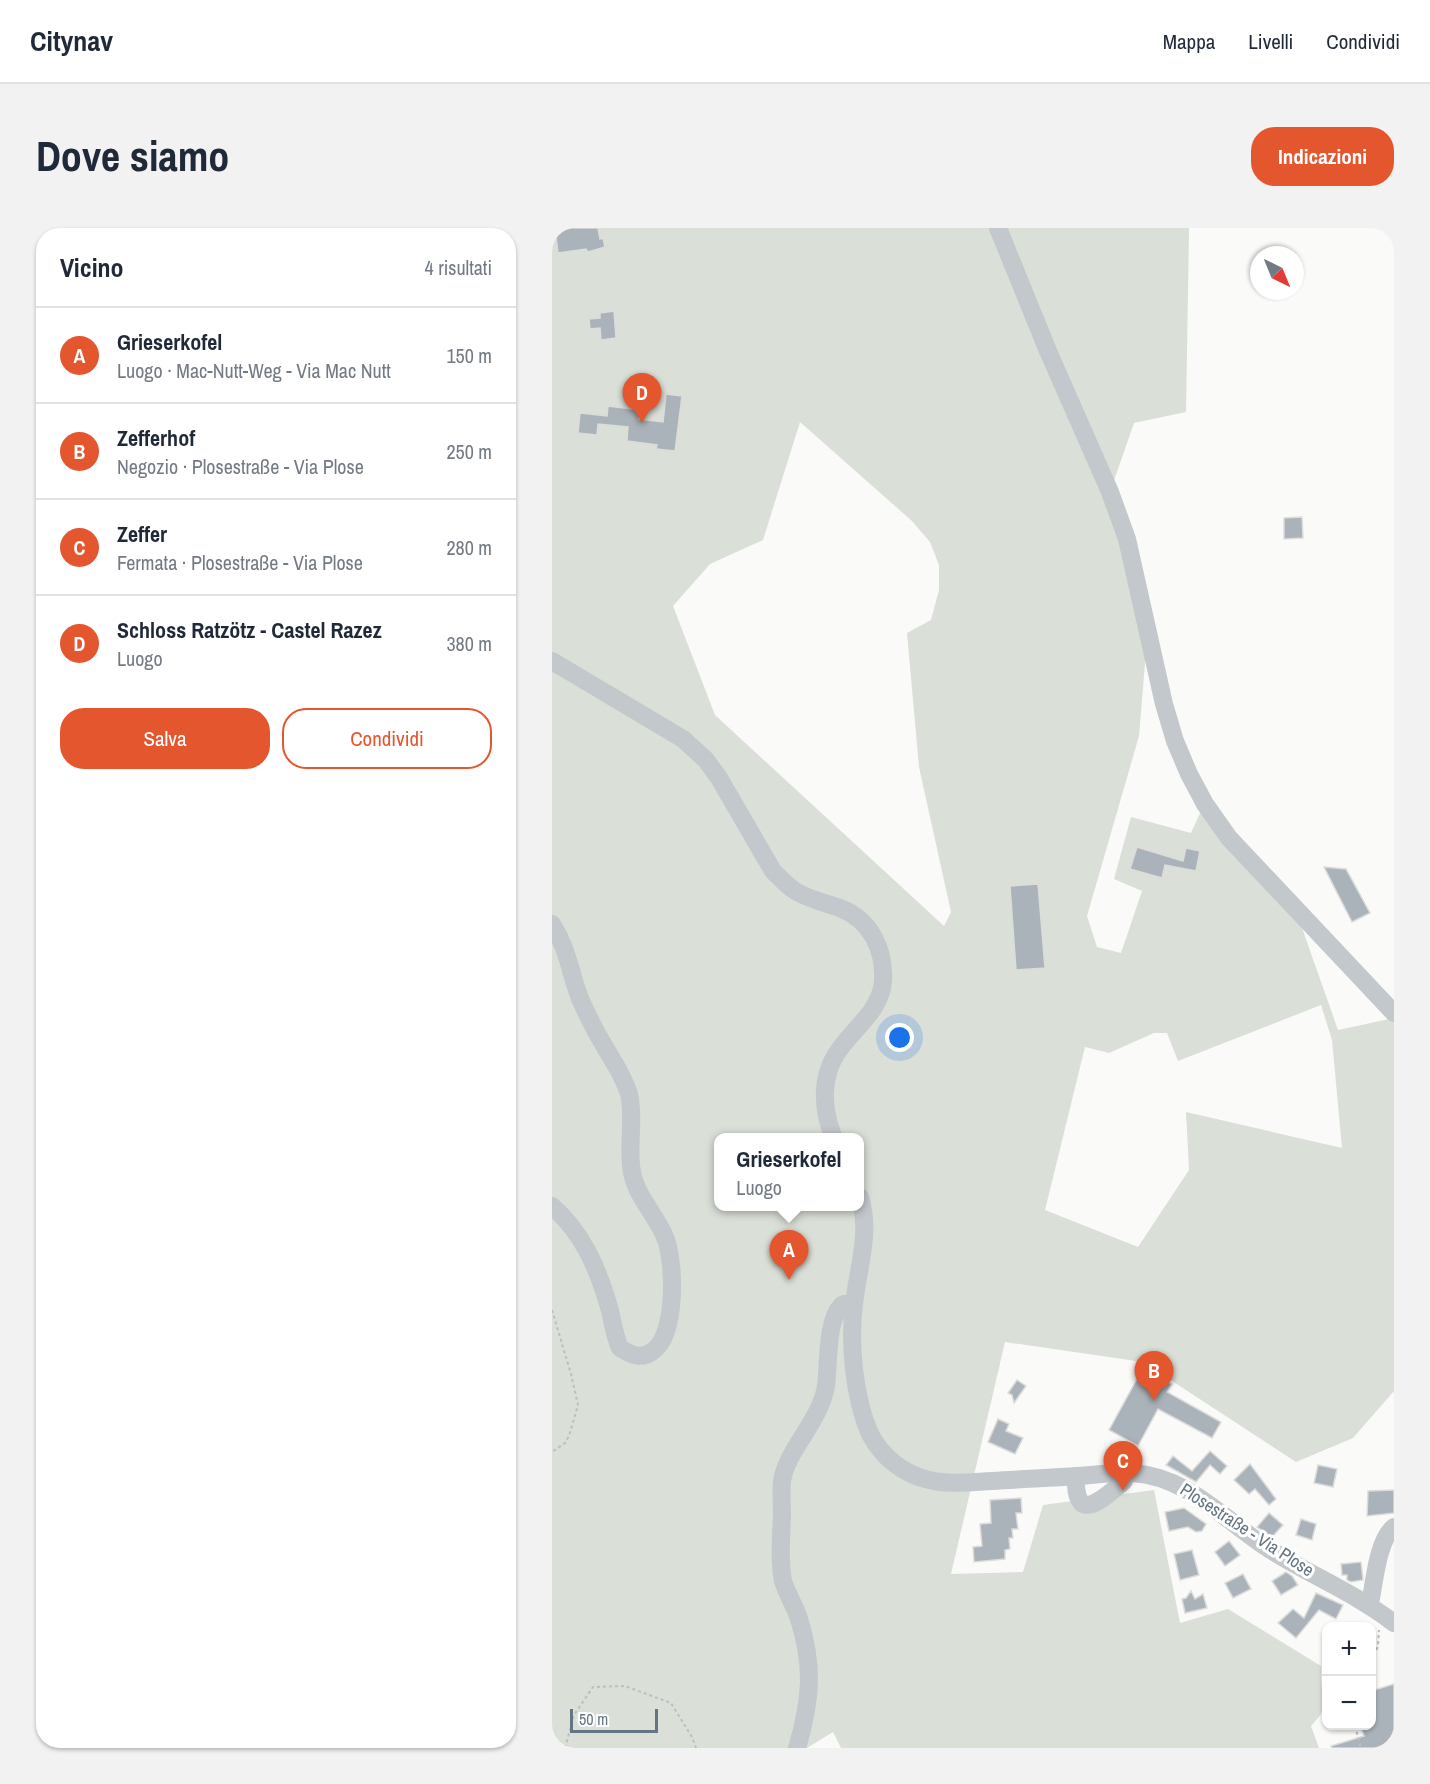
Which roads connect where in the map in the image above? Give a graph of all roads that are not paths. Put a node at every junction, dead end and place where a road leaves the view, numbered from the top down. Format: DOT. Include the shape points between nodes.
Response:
graph roads {
  1 [pos="998,228"];
  2 [pos="552,661"];
  3 [pos="552,924"];
  4 [pos="1394,1013"];
  5 [pos="832,1133"];
  6 [pos="552,1206"];
  7 [pos="863,1211"];
  8 [pos="854,1304"];
  9 [pos="1125,1473"];
  10 [pos="1076,1476"];
  11 [pos="1394,1527"];
  12 [pos="1380,1613"];
  13 [pos="796,1748"];
  1 -- 4 [label="street" via="1127,539 1164,704 1189,774 1229,838"];
  2 -- 5 [label="street" via="683,739 719,778 773,871 784,883 858,917 873,933 883,967 882,985 875,1005 838,1050 827,1077 824,1106"];
  3 -- 6 [label="street" via="564,945 581,1000 629,1095 632,1173 665,1238 671,1267 671,1311 661,1344 652,1352 631,1355 620,1348 595,1265 572,1227"];
  7 -- 8 [label="street, Plosestraße - Via Plose" via="865,1233"];
  8 -- 10 [label="street, Plosestraße - Via Plose" via="854,1365 865,1419 878,1447 901,1469 945,1483"];
  8 -- 13 [label="street" via="841,1306 832,1325 826,1388 817,1415 783,1479 781,1564 806,1642 809,1667 808,1707"];
  9 -- 10 [label="street, Plosestraße - Via Plose"];
  9 -- 10 [label="street" via="1125,1481 1096,1504 1089,1505 1078,1497"];
  9 -- 12 [label="street, Plosestraße - Via Plose" via="1174,1482 1270,1549"];
  11 -- 12 [label="street" via="1383,1542 1371,1598"];
}
